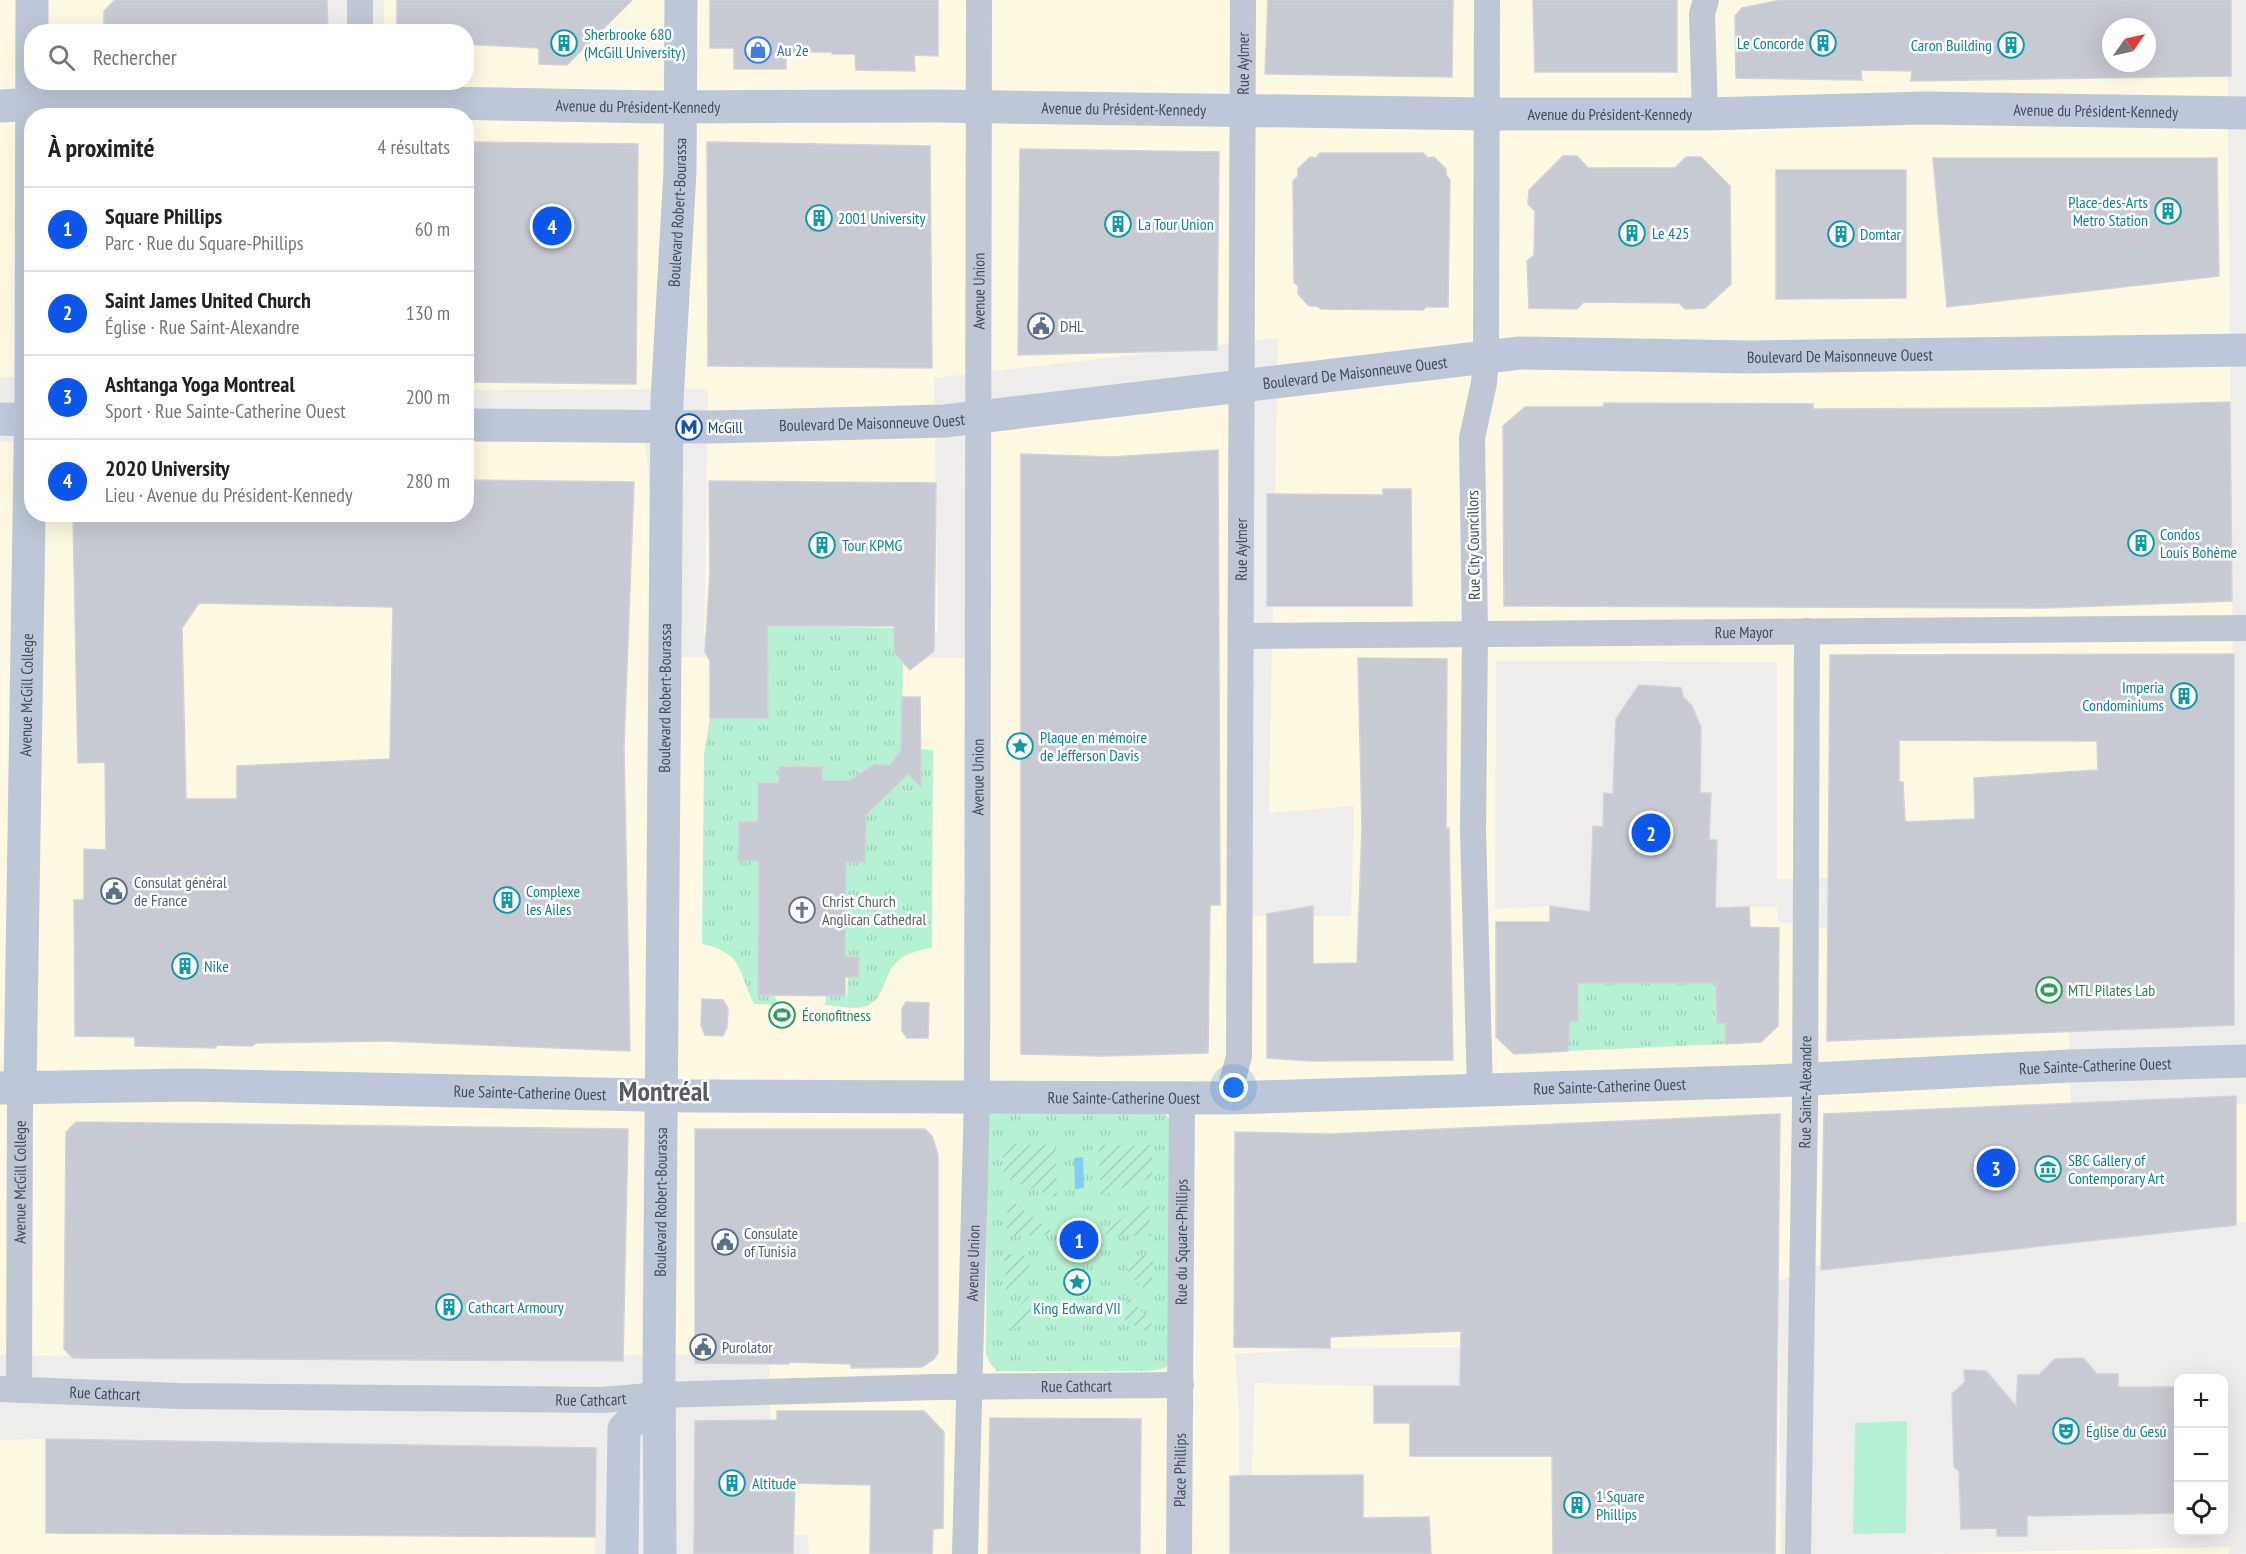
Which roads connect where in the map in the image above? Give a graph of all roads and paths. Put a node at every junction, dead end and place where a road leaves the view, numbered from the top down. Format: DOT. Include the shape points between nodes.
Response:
graph roads {
  1 [pos="32,0"];
  2 [pos="360,0"];
  3 [pos="681,0"];
  4 [pos="979,0"];
  5 [pos="1243,0"];
  6 [pos="1487,0"];
  7 [pos="1706,0"];
  8 [pos="28,24"];
  9 [pos="360,24"];
  10 [pos="24,49"];
  11 [pos="360,100"];
  12 [pos="15,105"];
  13 [pos="680,107"];
  14 [pos="979,107"];
  15 [pos="1243,110"];
  16 [pos="2246,113"];
  17 [pos="1487,114"];
  18 [pos="1705,114"];
  19 [pos="2246,350"];
  20 [pos="1486,358"];
  21 [pos="1243,385"];
  22 [pos="978,418"];
  23 [pos="20,419"];
  24 [pos="474,424"];
  25 [pos="667,427"];
  26 [pos="2246,628"];
  27 [pos="1807,631"];
  28 [pos="1474,633"];
  29 [pos="1242,636"];
  30 [pos="2246,1061"];
  31 [pos="1805,1080"];
  32 [pos="10,1088"];
  33 [pos="1480,1091"];
  34 [pos="663,1095"];
  35 [pos="977,1098"];
  36 [pos="1182,1098"];
  37 [pos="1228,1098"];
  38 [pos="1180,1385"];
  39 [pos="969,1386"];
  40 [pos="9,1390"];
  41 [pos="659,1395"];
  42 [pos="622,1554"];
  43 [pos="660,1554"];
  44 [pos="965,1554"];
  45 [pos="1179,1554"];
  46 [pos="1798,1554"];
  1 -- 8 [label="street, Avenue McGill College"];
  2 -- 9 [label="street"];
  3 -- 13 [label="street, Boulevard Robert-Bourassa"];
  4 -- 14 [label="street, Avenue Union"];
  5 -- 15 [label="street, Rue Aylmer"];
  6 -- 17 [label="street, Rue City Councillors"];
  7 -- 18 [label="street" via="1702,14"];
  10 -- 12 [label="street, Avenue McGill College"];
  11 -- 12 [label="street, Avenue du Président-Kennedy"];
  11 -- 13 [label="street, Avenue du Président-Kennedy"];
  12 -- 23 [label="street, Avenue McGill College"];
  13 -- 14 [label="street, Avenue du Président-Kennedy"];
  13 -- 25 [label="street, Boulevard Robert-Bourassa"];
  14 -- 15 [label="street, Avenue du Président-Kennedy"];
  14 -- 22 [label="street, Avenue Union"];
  15 -- 17 [label="street, Avenue du Président-Kennedy"];
  15 -- 21 [label="street, Rue Aylmer"];
  16 -- 18 [label="street, Avenue du Président-Kennedy" via="1924,108"];
  17 -- 18 [label="street, Avenue du Président-Kennedy"];
  17 -- 20 [label="street, Rue City Councillors"];
  19 -- 20 [label="street, Boulevard De Maisonneuve Ouest" via="1761,357 1520,353"];
  20 -- 21 [label="street, Boulevard De Maisonneuve Ouest"];
  20 -- 28 [label="street, Rue City Councillors" via="1472,438"];
  21 -- 22 [label="street, Boulevard De Maisonneuve Ouest"];
  21 -- 29 [label="street, Rue Aylmer"];
  22 -- 25 [label="street, Boulevard De Maisonneuve Ouest"];
  22 -- 35 [label="street, Avenue Union"];
  23 -- 32 [label="street, Avenue McGill College"];
  24 -- 25 [label="street, Boulevard De Maisonneuve Ouest"];
  25 -- 34 [label="street, Boulevard Robert-Bourassa"];
  26 -- 27 [label="street, Rue Mayor"];
  27 -- 28 [label="street, Rue Mayor"];
  27 -- 31 [label="street, Rue Saint-Alexandre"];
  28 -- 29 [label="street, Rue Mayor"];
  28 -- 33 [label="street, Rue City Councillors" via="1473,831"];
  29 -- 37 [label="street, Rue Aylmer" via="1239,1056"];
  30 -- 31 [label="street, Rue Sainte-Catherine Ouest"];
  31 -- 33 [label="street, Rue Sainte-Catherine Ouest"];
  31 -- 46 [label="street, Rue Saint-Alexandre"];
  32 -- 34 [label="street, Rue Sainte-Catherine Ouest" via="190,1085"];
  32 -- 40 [label="street, Avenue McGill College"];
  33 -- 37 [label="street, Rue Sainte-Catherine Ouest"];
  34 -- 35 [label="street, Rue Sainte-Catherine Ouest"];
  34 -- 41 [label="street, Boulevard Robert-Bourassa"];
  35 -- 36 [label="street, Rue Sainte-Catherine Ouest"];
  35 -- 39 [label="street, Avenue Union"];
  36 -- 37 [label="street, Rue Sainte-Catherine Ouest"];
  36 -- 38 [label="street, Rue du Square-Phillips"];
  38 -- 39 [label="street, Rue Cathcart"];
  38 -- 45 [label="street, Place Phillips"];
  39 -- 41 [label="street, Rue Cathcart"];
  39 -- 44 [label="street, Avenue Union"];
  40 -- 41 [label="street, Rue Cathcart" via="179,1396 581,1400"];
  41 -- 42 [label="street" via="624,1430"];
  41 -- 43 [label="street, Boulevard Robert-Bourassa"];
}
